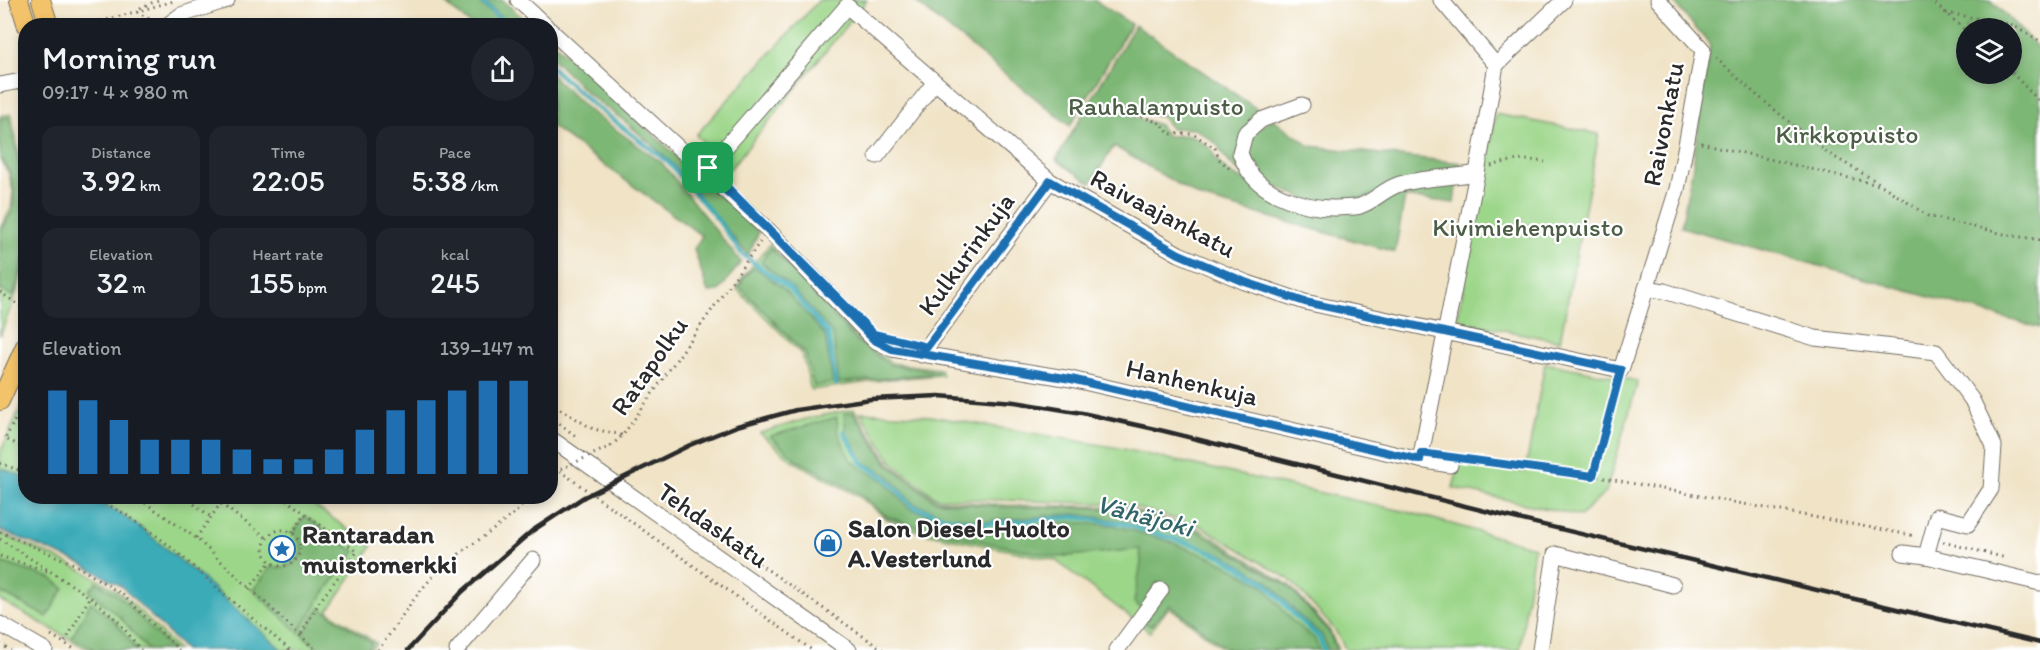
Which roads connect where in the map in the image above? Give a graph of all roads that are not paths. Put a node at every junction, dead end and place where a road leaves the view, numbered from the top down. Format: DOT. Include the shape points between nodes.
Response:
graph roads {
  1 [pos="19,0"];
  2 [pos="41,0"];
  3 [pos="227,0"];
  4 [pos="518,0"];
  5 [pos="1441,0"];
  6 [pos="1564,0"];
  7 [pos="1658,0"];
  8 [pos="25,18"];
  9 [pos="47,18"];
  10 [pos="173,18"];
  11 [pos="537,18"];
  12 [pos="558,37"];
  13 [pos="1496,65"];
  14 [pos="18,82"];
  15 [pos="935,82"];
  16 [pos="0,85"];
  17 [pos="1302,105"];
  18 [pos="877,156"];
  19 [pos="705,171"];
  20 [pos="1477,173"];
  21 [pos="1050,181"];
  22 [pos="1646,288"];
  23 [pos="1446,333"];
  24 [pos="921,355"];
  25 [pos="18,360"];
  26 [pos="1621,370"];
  27 [pos="0,401"];
  28 [pos="558,444"];
  29 [pos="1420,460"];
  30 [pos="1453,461"];
  31 [pos="1903,553"];
  32 [pos="1926,556"];
  33 [pos="532,560"];
  34 [pos="2040,583"];
  35 [pos="1673,585"];
  36 [pos="1161,590"];
  37 [pos="0,624"];
  38 [pos="45,650"];
  39 [pos="457,650"];
  40 [pos="849,650"];
  41 [pos="1117,650"];
  42 [pos="1540,650"];
  1 -- 8 [label="main road"];
  2 -- 9 [label="main road"];
  3 -- 10 [label="street"];
  4 -- 11 [label="street"];
  5 -- 13 [label="street"];
  6 -- 13 [label="street"];
  7 -- 22 [label="street, Raivonkatu" via="1703,50 1677,189"];
  12 -- 19 [label="street, Hanhenkuja"];
  13 -- 20 [label="street"];
  14 -- 16 [label="street"];
  15 -- 18 [label="street"];
  15 -- 19 [label="street, Raivaajankatu" via="847,6"];
  15 -- 21 [label="street, Raivaajankatu"];
  17 -- 20 [label="street" via="1261,120 1245,134 1240,153 1248,171 1285,199 1325,208 1358,207 1390,187 1422,178"];
  19 -- 24 [label="street, Hanhenkuja" via="874,340 892,349"];
  20 -- 23 [label="street"];
  21 -- 23 [label="street, Raivaajankatu" via="1179,254 1245,282 1305,302"];
  21 -- 24 [label="street, Kulkurinkuja"];
  22 -- 26 [label="street, Raivonkatu"];
  22 -- 32 [label="street" via="1815,338 1936,352 1972,400 1994,446 1991,489 1968,524 1937,516"];
  23 -- 26 [label="street, Raivaajankatu"];
  23 -- 29 [label="street"];
  24 -- 29 [label="street, Hanhenkuja" via="1071,379"];
  25 -- 27 [label="main road"];
  28 -- 40 [label="street, Tehdaskatu"];
  29 -- 30 [label="street, Hanhenkuja"];
  31 -- 32 [label="street"];
  32 -- 34 [label="street"];
  33 -- 39 [label="street"];
  35 -- 42 [label="street" via="1555,554"];
  36 -- 41 [label="street"];
  37 -- 38 [label="street"];
}
